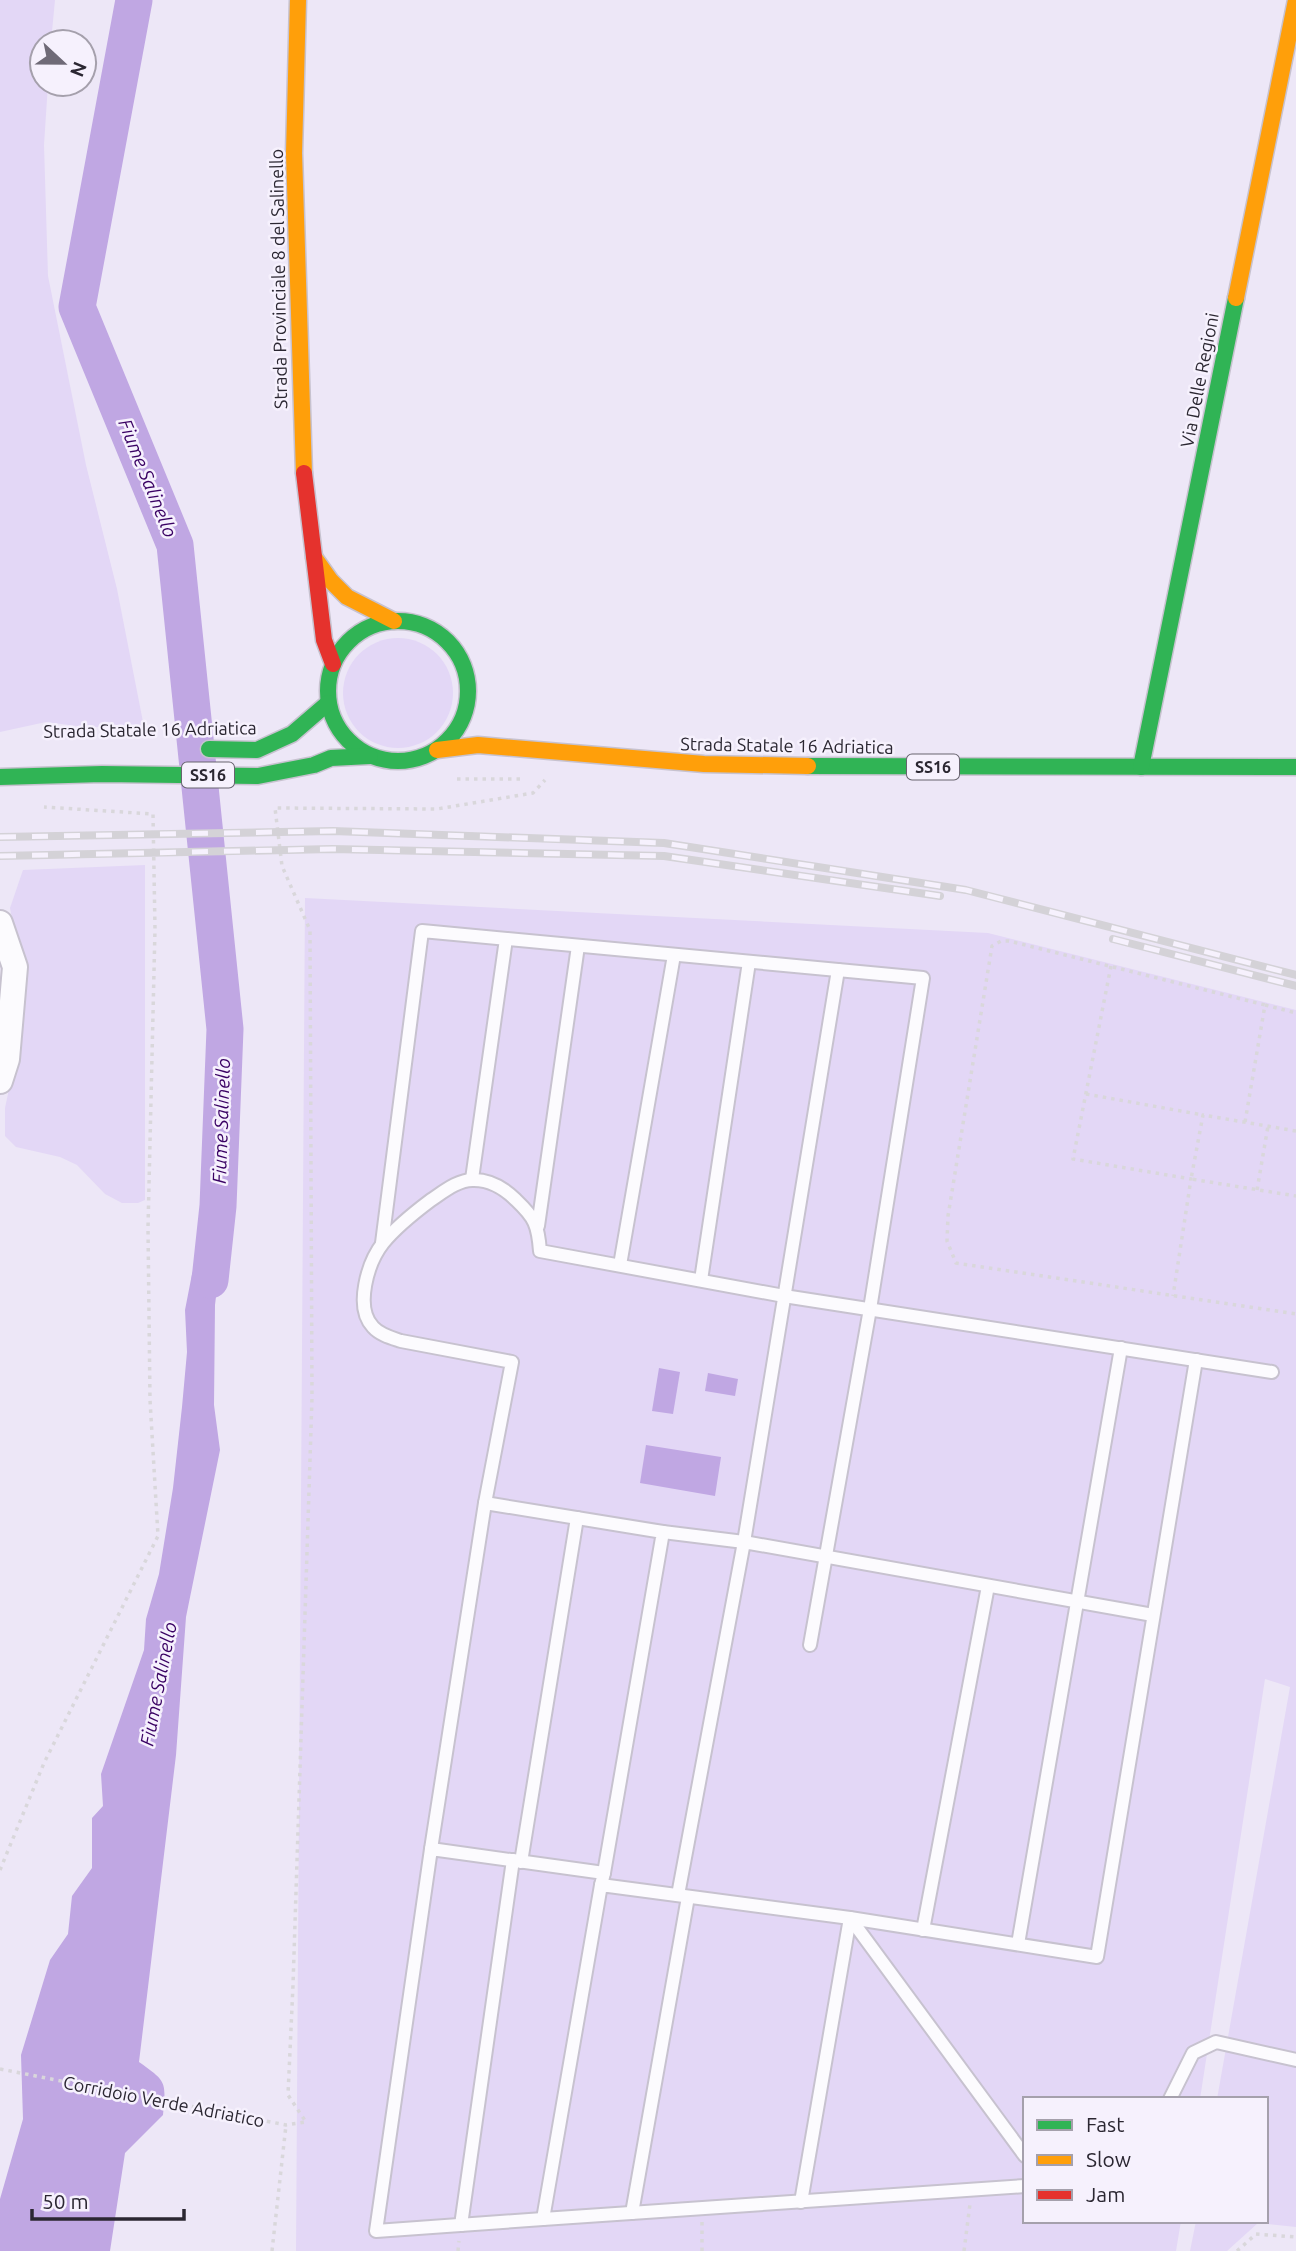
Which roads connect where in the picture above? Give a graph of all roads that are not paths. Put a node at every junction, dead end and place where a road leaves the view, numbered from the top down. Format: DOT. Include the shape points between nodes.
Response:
graph roads {
  1 [pos="298,0"];
  2 [pos="1296,0"];
  3 [pos="314,556"];
  4 [pos="394,621"];
  5 [pos="333,664"];
  6 [pos="468,693"];
  7 [pos="328,703"];
  8 [pos="485,710"];
  9 [pos="520,734"];
  10 [pos="191,749"];
  11 [pos="437,750"];
  12 [pos="570,753"];
  13 [pos="370,756"];
  14 [pos="1141,767"];
  15 [pos="1296,767"];
  16 [pos="0,777"];
  17 [pos="0,923"];
  18 [pos="506,939"];
  19 [pos="578,946"];
  20 [pos="674,955"];
  21 [pos="748,962"];
  22 [pos="838,970"];
  23 [pos="0,1081"];
  24 [pos="472,1179"];
  25 [pos="538,1226"];
  26 [pos="382,1243"];
  27 [pos="620,1265"];
  28 [pos="701,1280"];
  29 [pos="784,1296"];
  30 [pos="870,1309"];
  31 [pos="1121,1348"];
  32 [pos="1196,1360"];
  33 [pos="1272,1372"];
  34 [pos="485,1503"];
  35 [pos="576,1518"];
  36 [pos="663,1532"];
  37 [pos="744,1542"];
  38 [pos="827,1557"];
  39 [pos="988,1586"];
  40 [pos="1077,1602"];
  41 [pos="1153,1615"];
  42 [pos="810,1645"];
  43 [pos="430,1849"];
  44 [pos="517,1861"];
  45 [pos="602,1879"];
  46 [pos="683,1896"];
  47 [pos="850,1918"];
  48 [pos="923,1930"];
  49 [pos="1018,1944"];
  50 [pos="1296,2060"];
  51 [pos="1171,2097"];
  52 [pos="1023,2153"];
  53 [pos="1023,2186"];
  54 [pos="801,2202"];
  55 [pos="632,2213"];
  56 [pos="543,2219"];
  57 [pos="461,2225"];
  1 -- 3 [label="main road, Strada Provinciale 8 del Salinello" via="294,153 301,427"];
  2 -- 14 [label="main road, Via Delle Regioni"];
  3 -- 4 [label="main road, Strada Provinciale 8 del Salinello" via="346,597"];
  3 -- 5 [label="main road, Strada Provinciale 8 del Salinello" via="324,640"];
  4 -- 5 [label="main road" via="357,634"];
  4 -- 6 [label="main road" via="417,623 438,632 465,668"];
  5 -- 7 [label="main road"];
  6 -- 8 [label="main road"];
  6 -- 11 [label="main road" via="465,713 454,734"];
  7 -- 10 [label="main road, Strada Statale 16 Adriatica / SS16" via="292,734 257,750"];
  7 -- 13 [label="main road" via="350,744"];
  9 -- 12 [label="main road, Strada Statale 16 Adriatica / SS16"];
  11 -- 12 [label="main road, Strada Statale 16 Adriatica / SS16" via="478,745"];
  11 -- 13 [label="main road, Strada Statale 16 Adriatica / SS16" via="416,760 393,762"];
  12 -- 14 [label="main road, Strada Statale 16 Adriatica / SS16" via="718,764"];
  13 -- 16 [label="main road, Strada Statale 16 Adriatica / SS16" via="331,758 258,776"];
  14 -- 15 [label="main road, Strada Statale 16 Adriatica / SS16"];
  17 -- 23 [label="street" via="15,967 7,1059"];
  18 -- 19 [label="lane"];
  18 -- 24 [label="lane"];
  18 -- 26 [label="lane" via="422,932"];
  19 -- 20 [label="lane"];
  19 -- 25 [label="lane"];
  20 -- 21 [label="lane"];
  20 -- 27 [label="lane"];
  21 -- 22 [label="lane"];
  21 -- 28 [label="lane"];
  22 -- 29 [label="lane"];
  22 -- 30 [label="lane" via="923,978"];
  24 -- 25 [label="lane" via="507,1191"];
  24 -- 26 [label="lane" via="443,1192"];
  25 -- 27 [label="lane" via="540,1251"];
  26 -- 34 [label="lane" via="363,1302 372,1326 401,1341 512,1362"];
  27 -- 28 [label="lane"];
  28 -- 29 [label="lane"];
  29 -- 30 [label="lane"];
  29 -- 37 [label="lane"];
  30 -- 31 [label="lane"];
  30 -- 38 [label="lane"];
  31 -- 32 [label="lane"];
  31 -- 40 [label="lane"];
  32 -- 33 [label="lane"];
  32 -- 41 [label="lane"];
  34 -- 35 [label="lane"];
  34 -- 43 [label="lane"];
  35 -- 36 [label="lane"];
  35 -- 44 [label="lane"];
  36 -- 37 [label="lane"];
  36 -- 45 [label="lane"];
  37 -- 38 [label="lane"];
  37 -- 46 [label="lane"];
  38 -- 39 [label="lane"];
  38 -- 42 [label="lane"];
  39 -- 40 [label="lane"];
  39 -- 48 [label="lane"];
  40 -- 41 [label="lane"];
  40 -- 49 [label="lane"];
  41 -- 49 [label="lane" via="1097,1957"];
  43 -- 44 [label="lane"];
  43 -- 57 [label="lane" via="376,2231"];
  44 -- 45 [label="lane"];
  44 -- 57 [label="lane"];
  45 -- 46 [label="lane"];
  45 -- 56 [label="lane"];
  46 -- 47 [label="lane"];
  46 -- 55 [label="lane"];
  47 -- 48 [label="lane"];
  47 -- 52 [label="lane"];
  47 -- 54 [label="lane"];
  48 -- 49 [label="lane"];
  50 -- 51 [label="lane" via="1216,2042 1193,2053"];
  53 -- 54 [label="lane"];
  54 -- 55 [label="lane"];
  55 -- 56 [label="lane"];
  56 -- 57 [label="lane"];
}
